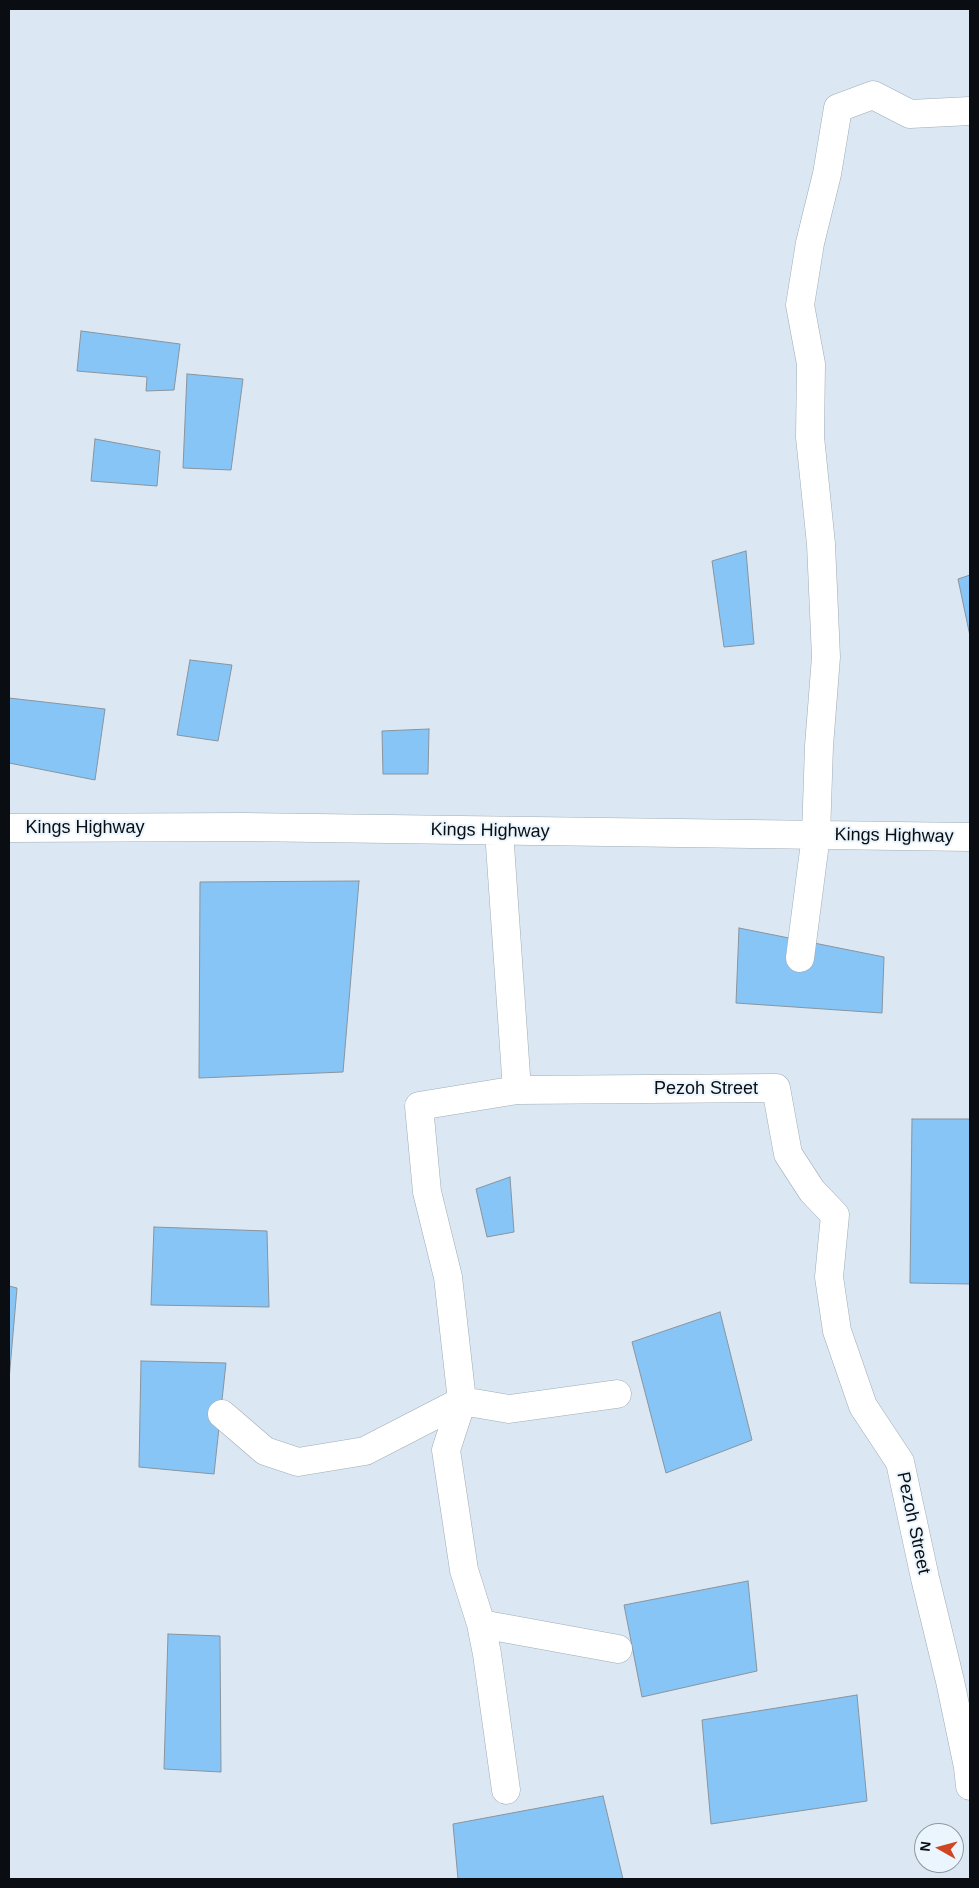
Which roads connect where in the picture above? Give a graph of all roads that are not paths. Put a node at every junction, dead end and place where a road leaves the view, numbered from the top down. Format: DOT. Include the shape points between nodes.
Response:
graph roads {
  1 [pos="970,111"];
  2 [pos="9,828"];
  3 [pos="499,831"];
  4 [pos="816,835"];
  5 [pos="970,837"];
  6 [pos="800,958"];
  7 [pos="517,1090"];
  8 [pos="617,1394"];
  9 [pos="462,1401"];
  10 [pos="222,1414"];
  11 [pos="481,1624"];
  12 [pos="618,1649"];
  13 [pos="970,1786"];
  14 [pos="506,1790"];
  1 -- 4 [label="street" via="910,114 873,95 838,108 800,305 812,364 810,438 821,544 826,657"];
  2 -- 3 [label="street, Kings Highway"];
  3 -- 4 [label="street, Kings Highway"];
  3 -- 7 [label="street"];
  4 -- 5 [label="street, Kings Highway"];
  4 -- 6 [label="street"];
  7 -- 9 [label="street" via="419,1106 427,1192 448,1277"];
  7 -- 13 [label="street, Pezoh Street" via="776,1088 788,1154 812,1191 835,1215 829,1278 837,1330 863,1406 900,1462 950,1681"];
  8 -- 9 [label="street" via="509,1409"];
  9 -- 10 [label="street" via="366,1451 298,1462 265,1451"];
  9 -- 11 [label="street" via="446,1450 464,1570"];
  11 -- 12 [label="street"];
  11 -- 14 [label="street"];
}
